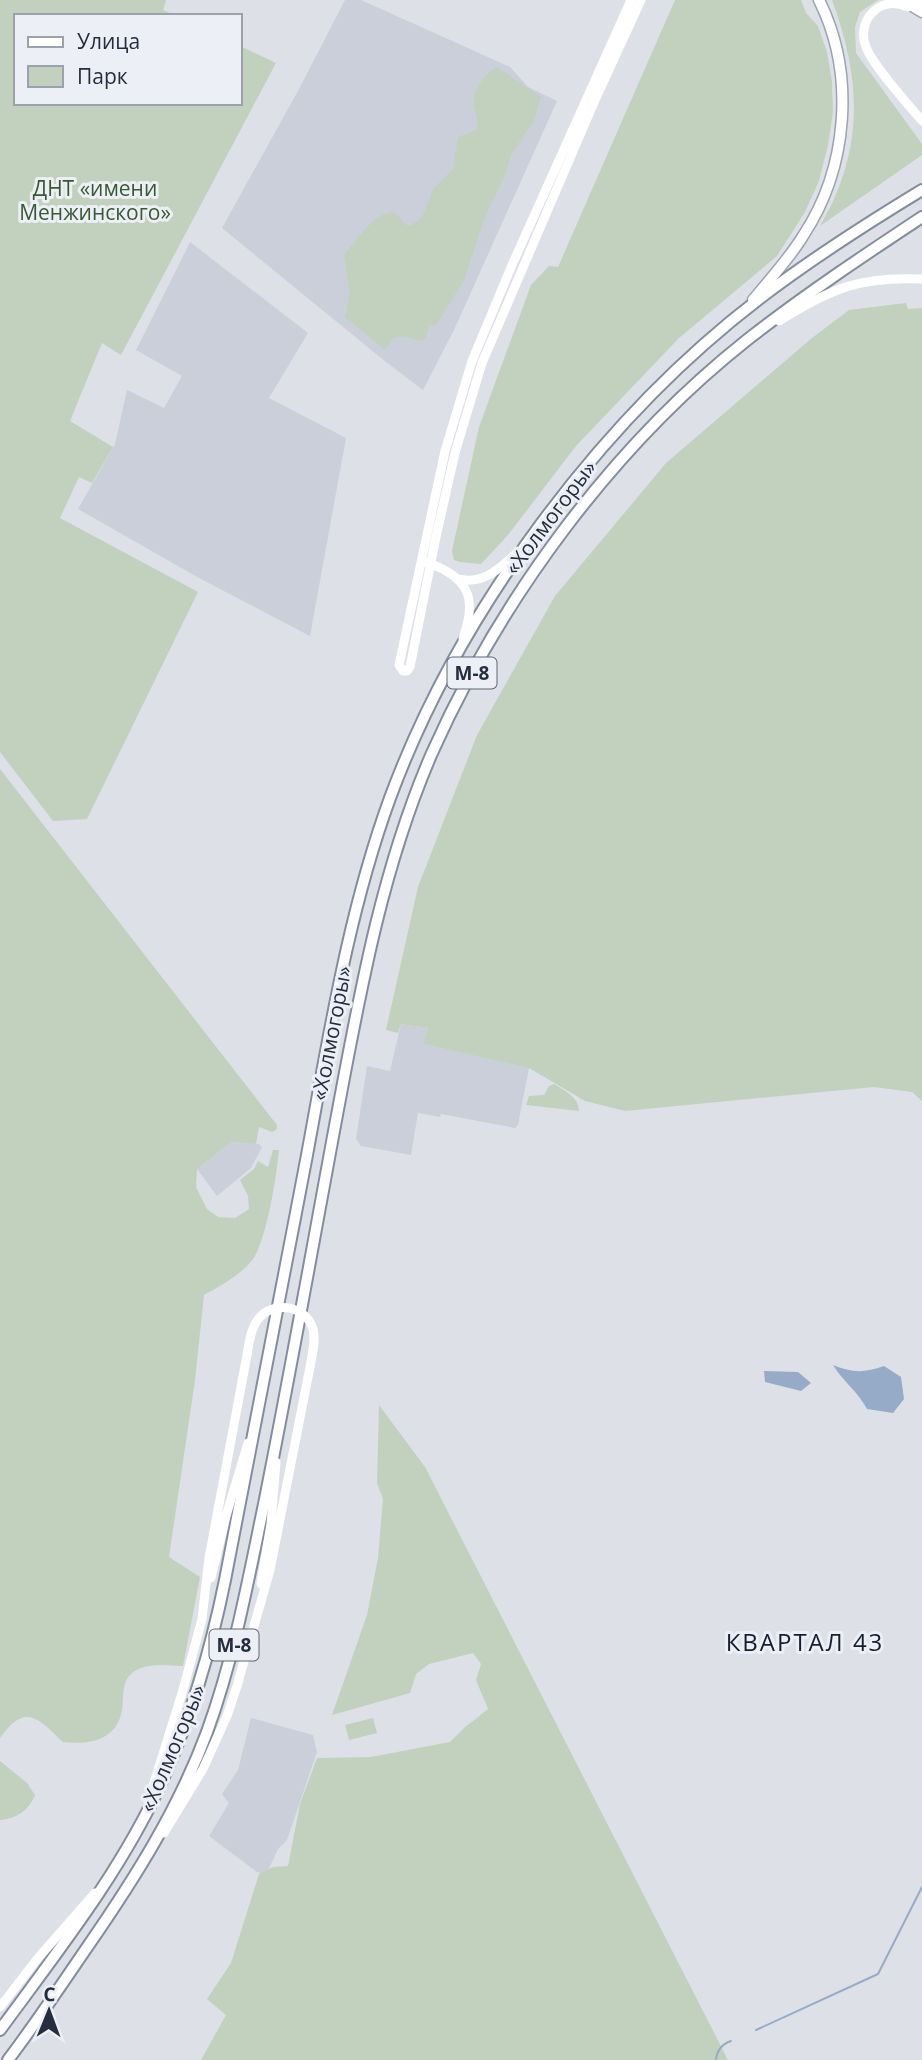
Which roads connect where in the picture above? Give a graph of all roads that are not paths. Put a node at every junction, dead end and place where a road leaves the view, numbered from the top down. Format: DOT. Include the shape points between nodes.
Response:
graph roads {
  1 [pos="631,0"];
  2 [pos="641,0"];
  3 [pos="819,0"];
  4 [pos="902,0"];
  5 [pos="909,0"];
  6 [pos="916,0"];
  7 [pos="922,11"];
  8 [pos="599,80"];
  9 [pos="922,121"];
  10 [pos="922,190"];
  11 [pos="922,217"];
  12 [pos="922,279"];
  13 [pos="744,312"];
  14 [pos="744,342"];
  15 [pos="523,548"];
  16 [pos="420,561"];
  17 [pos="430,564"];
  18 [pos="456,579"];
  19 [pos="458,653"];
  20 [pos="256,1421"];
  21 [pos="279,1427"];
  22 [pos="202,1619"];
  23 [pos="254,1623"];
  24 [pos="142,1821"];
  25 [pos="151,1851"];
  26 [pos="105,1882"];
  27 [pos="0,2007"];
  28 [pos="0,2030"];
  29 [pos="8,2060"];
  1 -- 8 [label="street"];
  2 -- 8 [label="street"];
  3 -- 13 [label="main road" via="842,82 842,132 834,171 803,236"];
  4 -- 7 [label="main road"];
  5 -- 7 [label="main road"];
  6 -- 7 [label="street"];
  7 -- 9 [label="street" via="884,5 869,15 864,37 869,53"];
  8 -- 16 [label="street" via="472,360"];
  8 -- 17 [label="street" via="482,363 455,453"];
  10 -- 13 [label="highway, «Холмогоры» / М-8" via="829,249"];
  11 -- 14 [label="highway, «Холмогоры» / М-8"];
  12 -- 14 [label="street" via="880,279 842,286"];
  13 -- 15 [label="highway, «Холмогоры» / М-8" via="631,416"];
  14 -- 21 [label="highway, «Холмогоры» / М-8" via="648,432 575,516 496,630 432,753 394,857 372,940"];
  15 -- 18 [label="street" via="486,578"];
  15 -- 19 [label="highway, «Холмогоры» / М-8"];
  16 -- 17 [label="street"];
  16 -- 17 [label="street" via="399,666 403,671 410,668"];
  17 -- 18 [label="street"];
  18 -- 19 [label="street" via="468,592 471,604"];
  19 -- 20 [label="highway, «Холмогоры» / М-8" via="390,797 357,905"];
  20 -- 22 [label="street" via="226,1516"];
  20 -- 24 [label="highway, «Холмогоры» / М-8" via="206,1663 176,1747"];
  21 -- 23 [label="street" via="271,1524"];
  21 -- 25 [label="highway, «Холмогоры» / М-8" via="226,1674 188,1780"];
  22 -- 23 [label="street, bridge" via="209,1558 253,1328 259,1318 286,1307 303,1314 312,1327 314,1347 275,1548"];
  22 -- 24 [label="street"];
  23 -- 25 [label="street" via="213,1749"];
  24 -- 26 [label="highway, «Холмогоры» / М-8"];
  25 -- 29 [label="highway, «Холмогоры» / М-8"];
  26 -- 27 [label="street"];
  26 -- 28 [label="highway, «Холмогоры» / М-8"];
}
